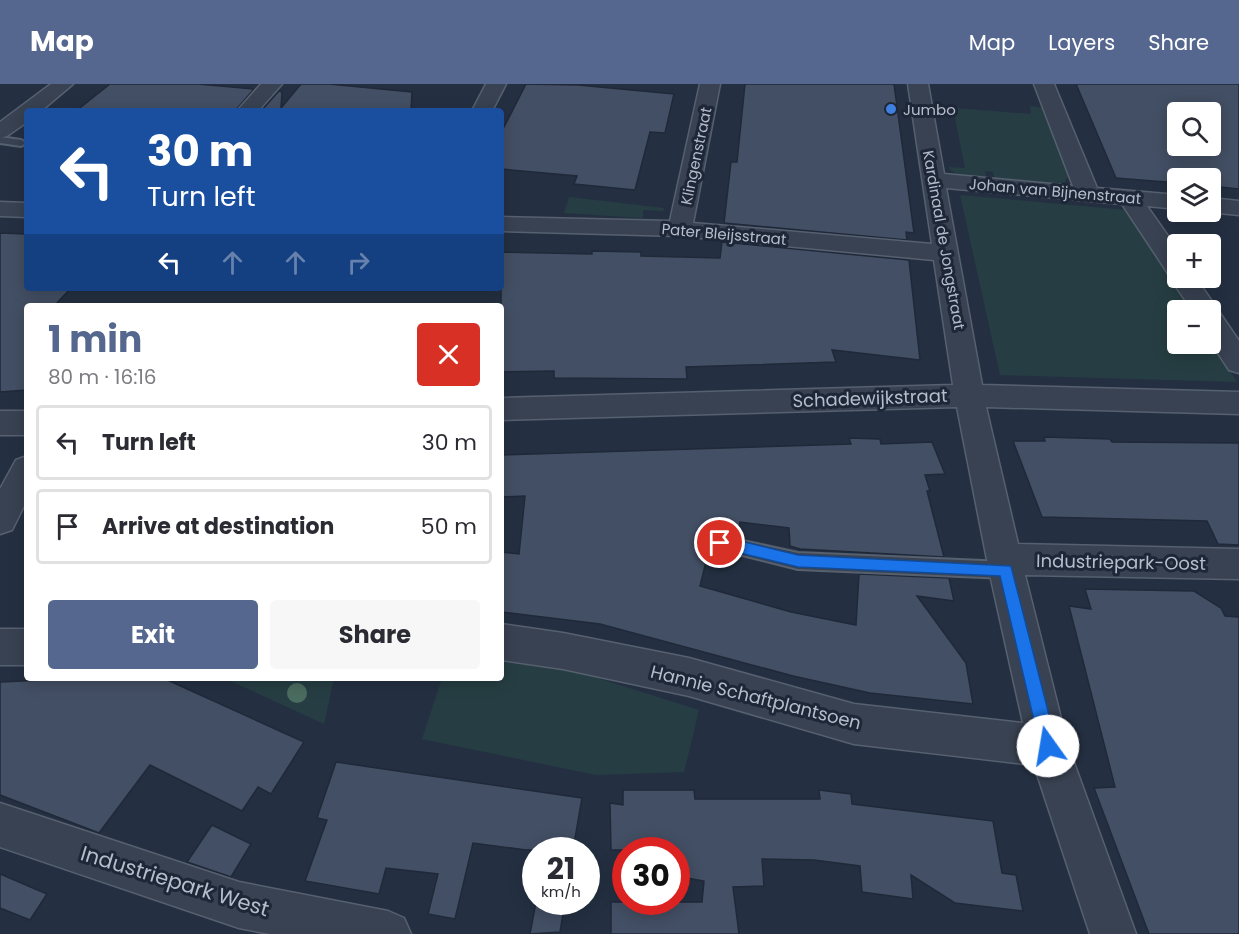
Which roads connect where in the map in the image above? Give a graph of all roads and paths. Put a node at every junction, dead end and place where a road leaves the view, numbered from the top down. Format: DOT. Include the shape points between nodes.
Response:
graph roads {
  1 [pos="63,84"];
  2 [pos="272,84"];
  3 [pos="496,84"];
  4 [pos="710,84"];
  5 [pos="918,84"];
  6 [pos="1044,84"];
  7 [pos="31,108"];
  8 [pos="250,108"];
  9 [pos="484,108"];
  10 [pos="24,113"];
  11 [pos="0,132"];
  12 [pos="0,140"];
  13 [pos="21,143"];
  14 [pos="933,180"];
  15 [pos="1088,194"];
  16 [pos="1130,198"];
  17 [pos="1167,201"];
  18 [pos="1221,206"];
  19 [pos="1239,207"];
  20 [pos="0,209"];
  21 [pos="24,210"];
  22 [pos="504,224"];
  23 [pos="681,229"];
  24 [pos="946,253"];
  25 [pos="1167,253"];
  26 [pos="1221,336"];
  27 [pos="1239,363"];
  28 [pos="969,396"];
  29 [pos="1239,404"];
  30 [pos="504,409"];
  31 [pos="0,423"];
  32 [pos="24,423"];
  33 [pos="24,475"];
  34 [pos="0,520"];
  35 [pos="720,543"];
  36 [pos="1239,564"];
  37 [pos="1005,565"];
  38 [pos="504,642"];
  39 [pos="24,646"];
  40 [pos="0,647"];
  41 [pos="1048,746"];
  42 [pos="0,825"];
  43 [pos="388,934"];
  44 [pos="1113,934"];
  1 -- 7 [label="street"];
  2 -- 8 [label="street"];
  3 -- 9 [label="street"];
  4 -- 23 [label="street, Klingenstraat"];
  5 -- 14 [label="street, Kardinaal de Jongstraat"];
  6 -- 15 [label="street"];
  10 -- 11 [label="street"];
  12 -- 13 [label="lane"];
  14 -- 15 [label="street, Johan van Bijnenstraat"];
  14 -- 24 [label="street, Kardinaal de Jongstraat"];
  15 -- 16 [label="street, Johan van Bijnenstraat"];
  16 -- 17 [label="street, Johan van Bijnenstraat"];
  16 -- 25 [label="street"];
  18 -- 19 [label="street"];
  20 -- 21 [label="street"];
  22 -- 23 [label="street, Pater Bleijsstraat"];
  23 -- 24 [label="street, Pater Bleijsstraat"];
  24 -- 28 [label="street, Kardinaal de Jongstraat"];
  26 -- 27 [label="street"];
  28 -- 29 [label="street, Schadewijkstraat"];
  28 -- 30 [label="street, Schadewijkstraat"];
  28 -- 37 [label="street, Kardinaal de Jongstraat"];
  31 -- 32 [label="street"];
  33 -- 34 [label="street"];
  35 -- 37 [label="lane" via="798,561"];
  36 -- 37 [label="street, Industriepark-Oost"];
  37 -- 41 [label="street"];
  38 -- 41 [label="street, Hannie Schaftplantsoen" via="689,677 854,724"];
  39 -- 40 [label="street"];
  41 -- 44 [label="street"];
  42 -- 43 [label="street, Industriepark West" via="238,905"];
}
